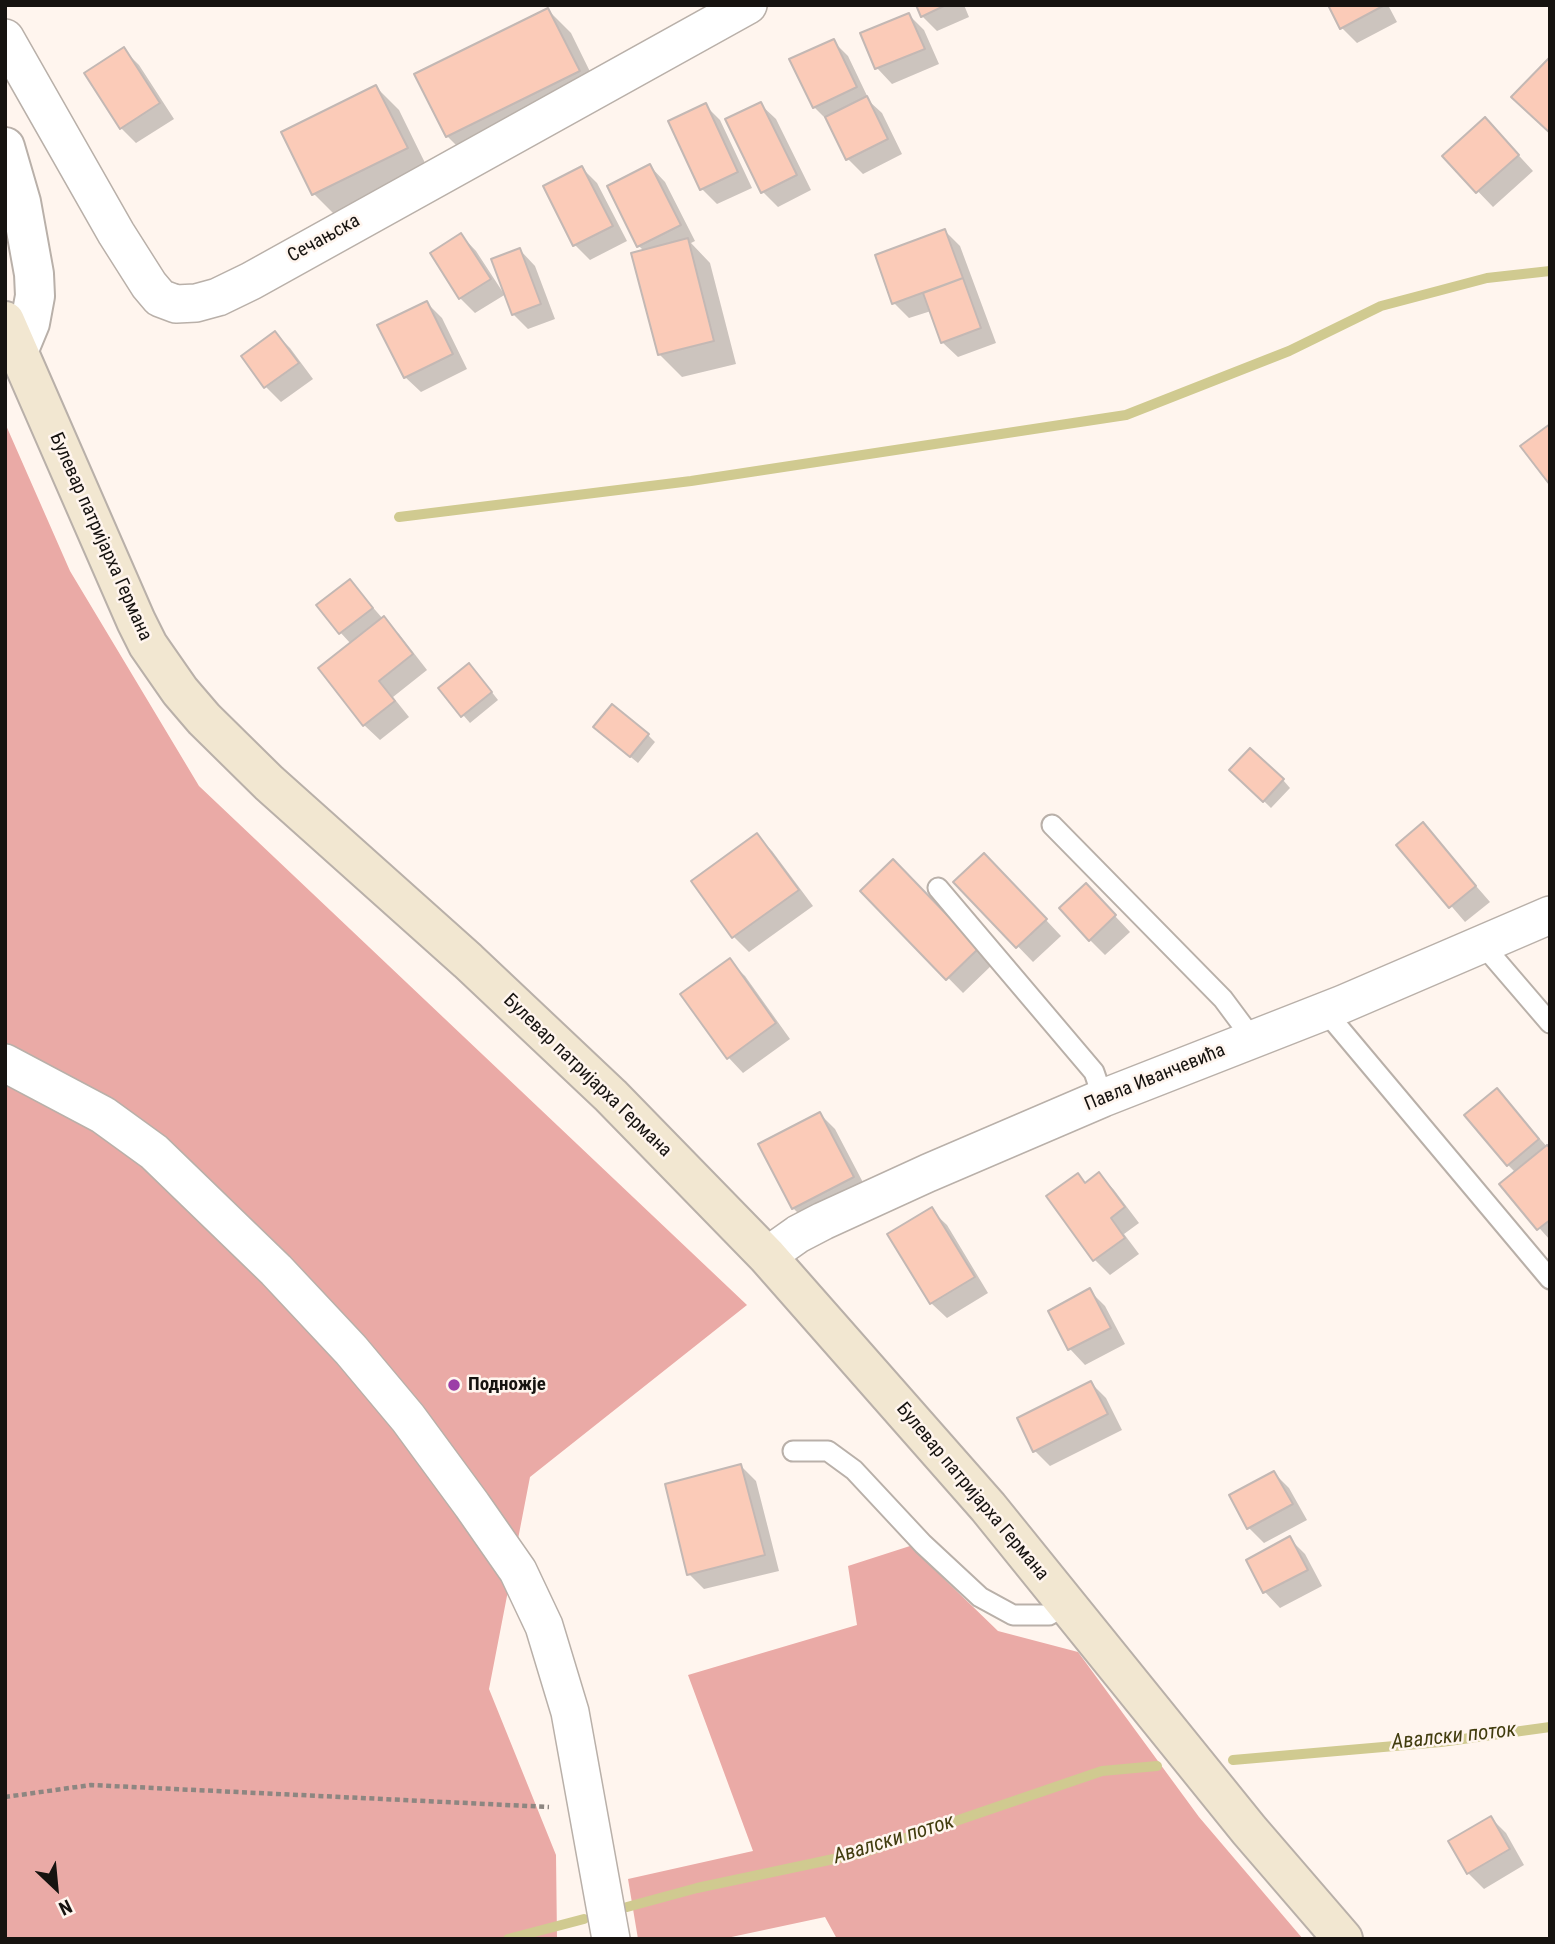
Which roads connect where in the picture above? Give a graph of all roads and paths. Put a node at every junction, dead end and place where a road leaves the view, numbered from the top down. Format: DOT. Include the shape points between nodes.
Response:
graph roads {
  1 [pos="748,5"];
  2 [pos="5,38"];
  3 [pos="5,148"];
  4 [pos="12,337"];
  5 [pos="1052,825"];
  6 [pos="938,888"];
  7 [pos="1550,915"];
  8 [pos="1483,945"];
  9 [pos="1325,1011"];
  10 [pos="1550,1023"];
  11 [pos="1252,1038"];
  12 [pos="5,1063"];
  13 [pos="1103,1098"];
  14 [pos="767,1256"];
  15 [pos="1550,1279"];
  16 [pos="793,1451"];
  17 [pos="1066,1604"];
  18 [pos="5,1797"];
  19 [pos="587,1808"];
  20 [pos="611,1939"];
  21 [pos="1343,1939"];
  1 -- 2 [label="street, Сечањска" via="251,281 218,297 176,304 160,298 149,285"];
  3 -- 4 [label="street, Булевар патријарха Германа" via="22,202 35,296 30,323"];
  4 -- 14 [label="main road, Булевар патријарха Германа" via="136,621 180,691 269,783 611,1096"];
  5 -- 11 [label="lane" via="1223,999"];
  6 -- 13 [label="lane" via="1094,1072"];
  7 -- 8 [label="street, Павла Иванчевића"];
  8 -- 9 [label="street, Павла Иванчевића"];
  8 -- 10 [label="lane"];
  9 -- 11 [label="street, Павла Иванчевића"];
  9 -- 15 [label="lane"];
  11 -- 13 [label="street, Павла Иванчевића"];
  12 -- 19 [label="street" via="103,1115 154,1152 275,1270 408,1418 518,1571 544,1626 570,1712"];
  13 -- 14 [label="street, Павла Иванчевића" via="823,1221"];
  14 -- 17 [label="main road, Булевар патријарха Германа" via="988,1507"];
  16 -- 17 [label="lane" via="828,1451 854,1470 922,1544 980,1597 1013,1615 1049,1615"];
  17 -- 21 [label="main road, Булевар патријарха Германа"];
  18 -- 19 [label="path" via="91,1785"];
  19 -- 20 [label="street"];
}
